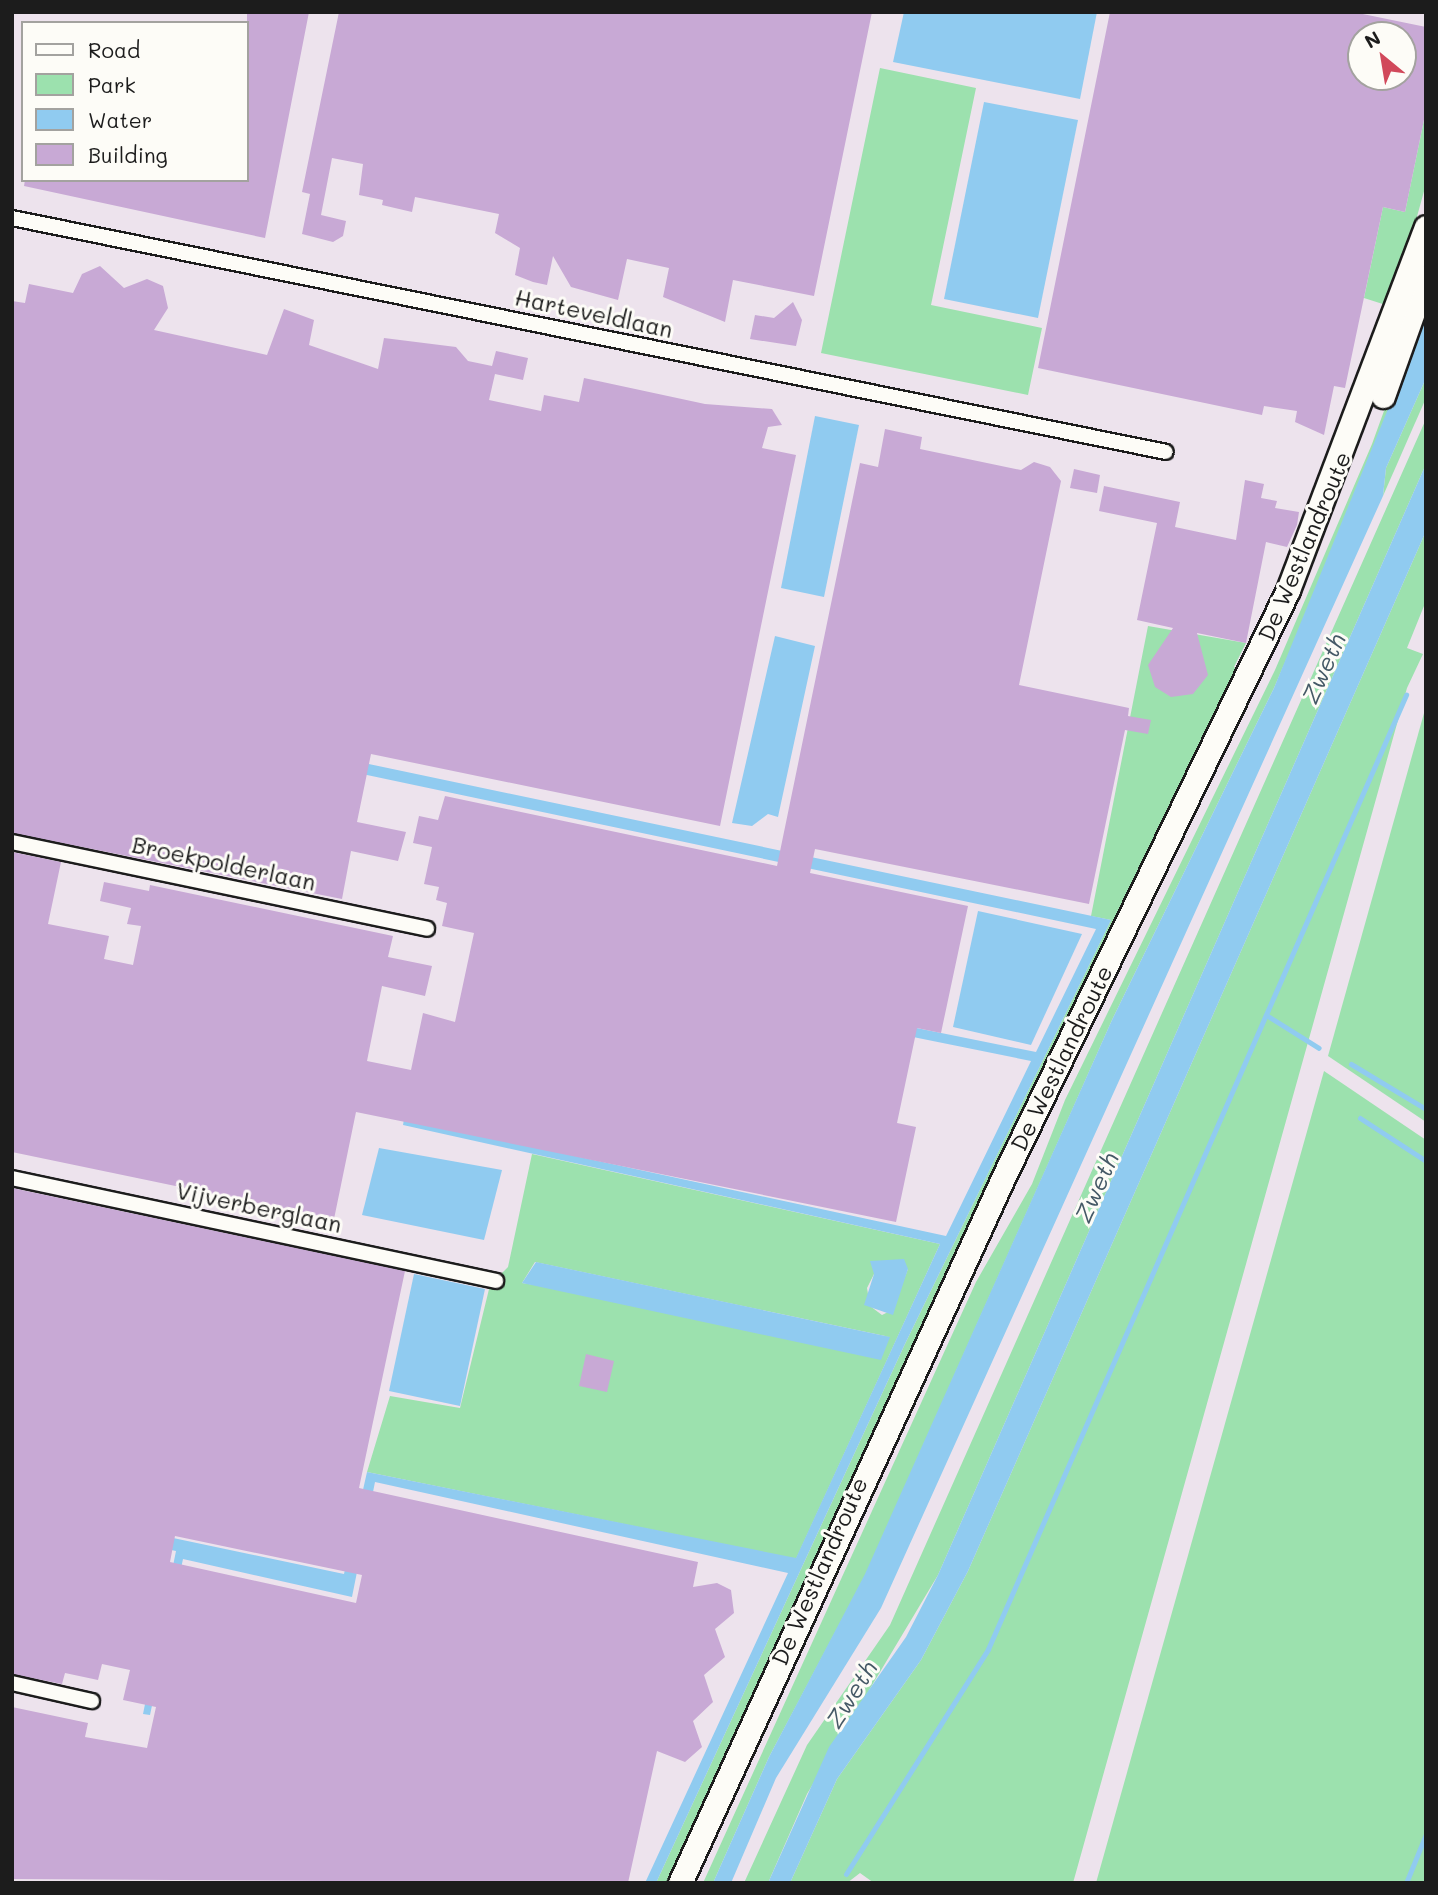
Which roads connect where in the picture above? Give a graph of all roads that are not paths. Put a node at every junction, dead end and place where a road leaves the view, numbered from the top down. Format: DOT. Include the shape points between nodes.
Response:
graph roads {
  1 [pos="12,218"];
  2 [pos="1426,228"];
  3 [pos="1426,276"];
  4 [pos="1166,452"];
  5 [pos="12,842"];
  6 [pos="427,929"];
  7 [pos="12,1178"];
  8 [pos="496,1281"];
  9 [pos="12,1683"];
  10 [pos="92,1701"];
  11 [pos="680,1883"];
  12 [pos="697,1883"];
  1 -- 4 [label="street, Harteveldlaan"];
  2 -- 11 [label="main road, De Westlandroute" via="1288,590 991,1202"];
  3 -- 12 [label="main road, De Westlandroute" via="1336,515 1280,644 1016,1185"];
  5 -- 6 [label="street, Broekpolderlaan"];
  7 -- 8 [label="street, Vijverberglaan"];
  9 -- 10 [label="street"];
}
